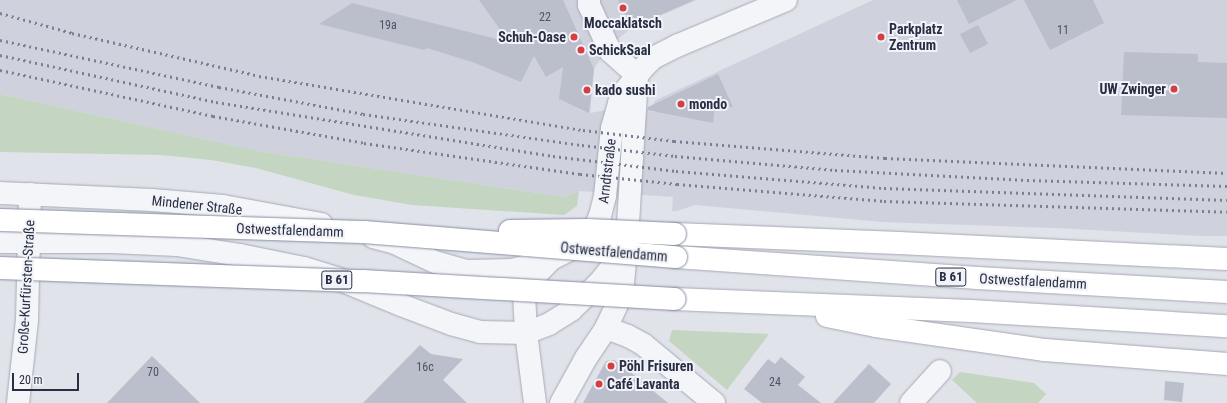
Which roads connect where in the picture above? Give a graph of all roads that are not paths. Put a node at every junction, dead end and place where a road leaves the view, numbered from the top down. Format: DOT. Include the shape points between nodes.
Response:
graph roads {
  1 [pos="786,0"];
  2 [pos="587,2"];
  3 [pos="637,75"];
  4 [pos="0,192"];
  5 [pos="30,194"];
  6 [pos="0,220"];
  7 [pos="364,232"];
  8 [pos="626,240"];
  9 [pos="0,242"];
  10 [pos="30,243"];
  11 [pos="551,259"];
  12 [pos="1227,259"];
  13 [pos="0,268"];
  14 [pos="1227,292"];
  15 [pos="761,304"];
  16 [pos="1227,326"];
  17 [pos="606,328"];
  18 [pos="526,333"];
  19 [pos="1227,364"];
  20 [pos="940,371"];
  21 [pos="18,403"];
  22 [pos="536,403"];
  23 [pos="561,403"];
  24 [pos="714,403"];
  25 [pos="911,403"];
  1 -- 3 [label="street" via="660,54 646,63"];
  2 -- 3 [label="street" via="610,51"];
  3 -- 8 [label="street, Arndtstraße"];
  3 -- 11 [label="street, Arndtstraße" via="625,90 612,128 605,196 594,229 582,244"];
  4 -- 5 [label="street, Mindener Straße"];
  5 -- 10 [label="street, Große-Kurfürsten-Straße"];
  5 -- 11 [label="street, Mindener Straße" via="223,206 333,226 395,243 435,262 467,271 512,270"];
  6 -- 7 [label="highway, Ostwestfalendamm / B 61, bridge"];
  7 -- 12 [label="highway, B 61, bridge" via="588,230"];
  7 -- 14 [label="highway, Ostwestfalendamm / B 61, bridge" via="977,278"];
  8 -- 17 [label="street, Arndtstraße" via="622,294"];
  8 -- 18 [label="street, Arndtstraße" via="615,263 600,282 571,310 550,324"];
  9 -- 10 [label="street"];
  10 -- 18 [label="street" via="111,242 177,245 240,255 304,268 336,278 415,311 480,332"];
  10 -- 21 [label="street, Große-Kurfürsten-Straße" via="27,320"];
  11 -- 18 [label="street, Arndtstraße" via="528,283 524,293"];
  13 -- 15 [label="highway, B 61, bridge" via="363,281"];
  15 -- 16 [label="highway, B 61" via="971,311"];
  15 -- 19 [label="highway, B 61" via="876,326 1045,350"];
  17 -- 23 [label="street, Arndtstraße"];
  17 -- 24 [label="street" via="628,336 644,346"];
  18 -- 22 [label="street, Arndtstraße"];
  20 -- 25 [label="street"];
}
